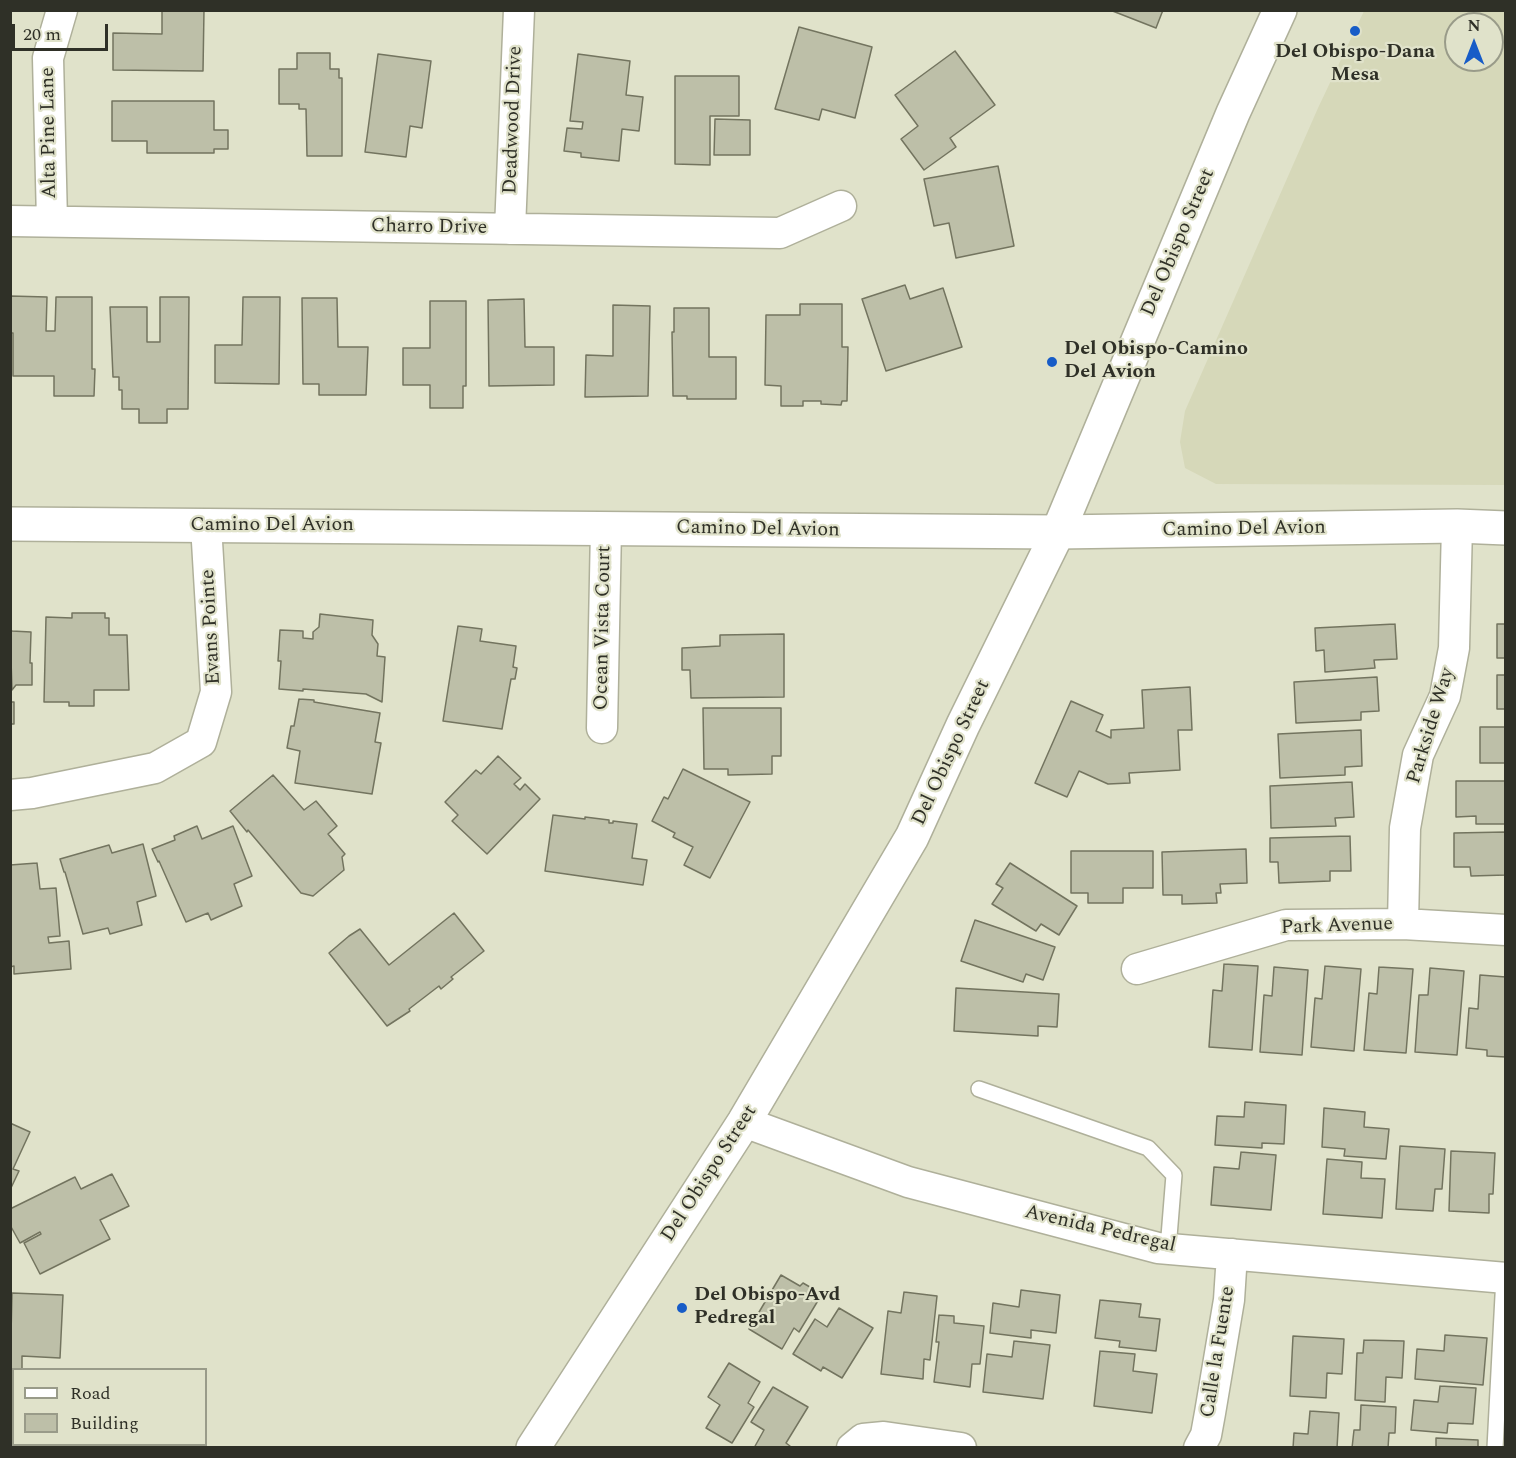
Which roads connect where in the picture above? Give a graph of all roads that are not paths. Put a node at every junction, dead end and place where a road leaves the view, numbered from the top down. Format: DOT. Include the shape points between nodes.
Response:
graph roads {
  1 [pos="62,10"];
  2 [pos="519,10"];
  3 [pos="1280,10"];
  4 [pos="841,206"];
  5 [pos="10,221"];
  6 [pos="52,221"];
  7 [pos="510,229"];
  8 [pos="10,524"];
  9 [pos="206,525"];
  10 [pos="1456,526"];
  11 [pos="606,528"];
  12 [pos="1506,528"];
  13 [pos="1058,532"];
  14 [pos="602,728"];
  15 [pos="10,795"];
  16 [pos="1403,924"];
  17 [pos="1506,930"];
  18 [pos="1137,969"];
  19 [pos="979,1089"];
  20 [pos="744,1122"];
  21 [pos="1168,1249"];
  22 [pos="1232,1254"];
  23 [pos="1505,1278"];
  24 [pos="858,1443"];
  25 [pos="533,1448"];
  26 [pos="961,1448"];
  27 [pos="1199,1448"];
  28 [pos="1494,1448"];
  1 -- 6 [label="street, Alta Pine Lane" via="48,58"];
  2 -- 7 [label="street, Deadwood Drive"];
  3 -- 13 [label="main road, Del Obispo Street"];
  4 -- 7 [label="street, Charro Drive" via="780,233"];
  5 -- 6 [label="street, Charro Drive"];
  6 -- 7 [label="street, Charro Drive"];
  8 -- 9 [label="main road, Camino Del Avion"];
  9 -- 11 [label="main road, Camino Del Avion"];
  9 -- 15 [label="street, Evans Pointe" via="216,692 201,741 155,768"];
  10 -- 12 [label="main road, Camino Del Avion"];
  10 -- 13 [label="main road, Camino Del Avion"];
  10 -- 16 [label="street, Parkside Way" via="1454,648 1444,696 1418,755 1414,776 1405,828"];
  11 -- 13 [label="main road, Camino Del Avion"];
  11 -- 14 [label="street, Ocean Vista Court"];
  13 -- 20 [label="main road, Del Obispo Street" via="912,837"];
  16 -- 17 [label="street, Park Avenue"];
  16 -- 18 [label="street, Park Avenue" via="1286,926"];
  19 -- 21 [label="lane" via="1148,1148 1174,1175"];
  20 -- 21 [label="street, Avenida Pedregal" via="908,1182"];
  20 -- 25 [label="main road, Del Obispo Street"];
  21 -- 22 [label="street, Avenida Pedregal"];
  22 -- 23 [label="street, Avenida Pedregal"];
  22 -- 27 [label="street, Calle la Fuente" via="1229,1300 1210,1413 1206,1436"];
  23 -- 28 [label="lane"];
  24 -- 26 [label="street" via="884,1437"];
}
